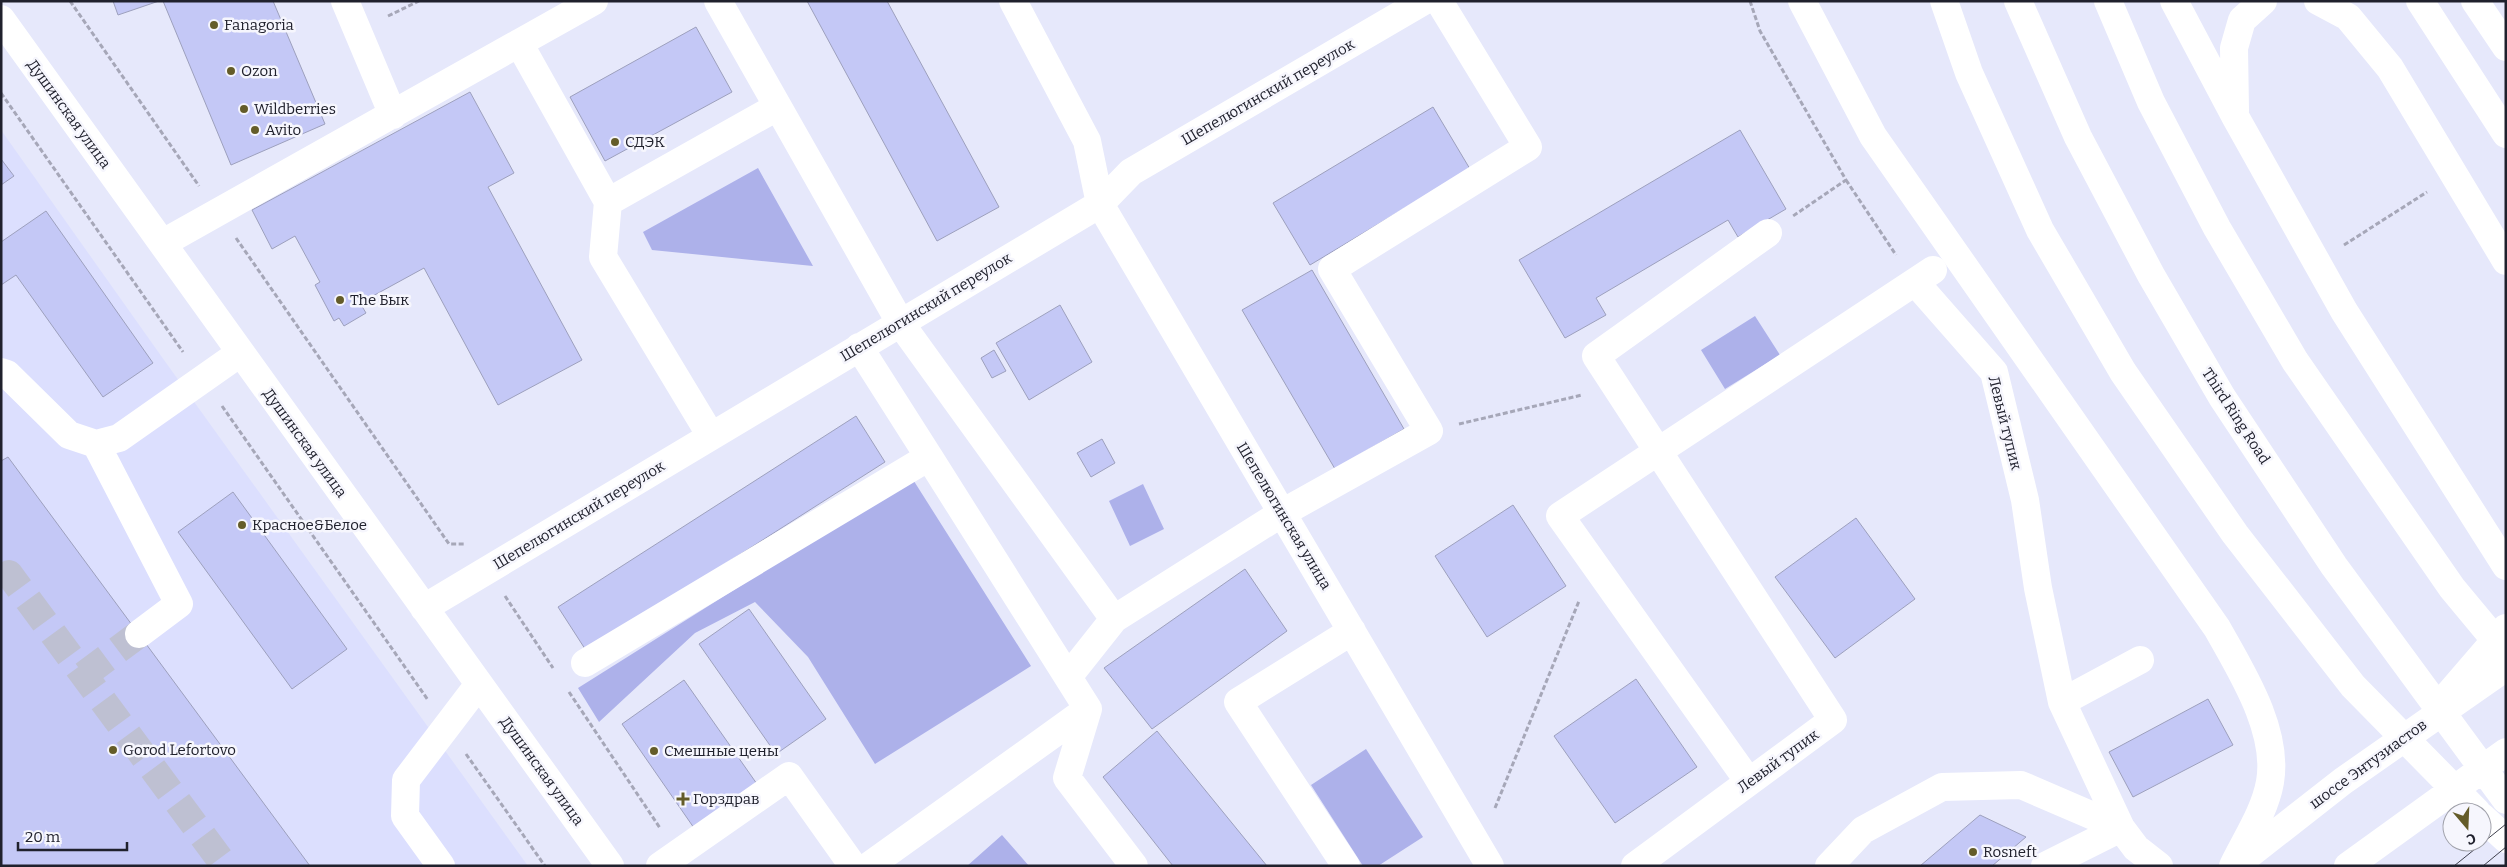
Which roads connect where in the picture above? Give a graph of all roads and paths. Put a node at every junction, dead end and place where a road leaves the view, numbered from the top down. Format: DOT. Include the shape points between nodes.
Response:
graph roads {
  1 [pos="70,1"];
  2 [pos="345,1"];
  3 [pos="410,1"];
  4 [pos="594,1"];
  5 [pos="718,1"];
  6 [pos="1013,1"];
  7 [pos="1424,1"];
  8 [pos="1439,1"];
  9 [pos="1750,1"];
  10 [pos="1802,1"];
  11 [pos="1944,1"];
  12 [pos="2018,1"];
  13 [pos="2108,1"];
  14 [pos="2174,1"];
  15 [pos="2263,1"];
  16 [pos="2318,1"];
  17 [pos="2420,1"];
  18 [pos="2475,1"];
  19 [pos="408,6"];
  20 [pos="1,20"];
  21 [pos="519,44"];
  22 [pos="2506,47"];
  23 [pos="1,93"];
  24 [pos="778,107"];
  25 [pos="393,115"];
  26 [pos="2236,118"];
  27 [pos="2502,127"];
  28 [pos="1846,180"];
  29 [pos="2430,190"];
  30 [pos="608,202"];
  31 [pos="1100,204"];
  32 [pos="218,213"];
  33 [pos="1768,233"];
  34 [pos="163,243"];
  35 [pos="2341,246"];
  36 [pos="2502,253"];
  37 [pos="1924,276"];
  38 [pos="901,324"];
  39 [pos="859,347"];
  40 [pos="240,353"];
  41 [pos="1,372"];
  42 [pos="203,379"];
  43 [pos="1617,387"];
  44 [pos="1429,431"];
  45 [pos="711,436"];
  46 [pos="96,444"];
  47 [pos="1659,452"];
  48 [pos="929,457"];
  49 [pos="1282,513"];
  50 [pos="1594,566"];
  51 [pos="2506,566"];
  52 [pos="487,570"];
  53 [pos="424,608"];
  54 [pos="1114,619"];
  55 [pos="2506,628"];
  56 [pos="1352,631"];
  57 [pos="139,634"];
  58 [pos="2506,653"];
  59 [pos="2140,660"];
  60 [pos="585,663"];
  61 [pos="2506,667"];
  62 [pos="557,675"];
  63 [pos="1068,677"];
  64 [pos="479,684"];
  65 [pos="568,692"];
  66 [pos="2062,702"];
  67 [pos="1088,708"];
  68 [pos="2425,722"];
  69 [pos="447,727"];
  70 [pos="2506,752"];
  71 [pos="1749,782"];
  72 [pos="2506,800"];
  73 [pos="2467,802"];
  74 [pos="2492,826"];
  75 [pos="2121,828"];
  76 [pos="2506,839"];
  77 [pos="1484,857"];
  78 [pos="668,860"];
  79 [pos="440,866"];
  80 [pos="545,866"];
  81 [pos="610,866"];
  82 [pos="853,866"];
  83 [pos="869,866"];
  84 [pos="1134,866"];
  85 [pos="1346,866"];
  86 [pos="1635,866"];
  87 [pos="1829,866"];
  88 [pos="2045,866"];
  89 [pos="2159,866"];
  90 [pos="2233,866"];
  91 [pos="2348,866"];
  1 -- 32 [label="path"];
  2 -- 25 [label="main road"];
  3 -- 19 [label="path"];
  4 -- 21 [label="main road"];
  5 -- 24 [label="main road"];
  6 -- 31 [label="main road, Шепелюгинская улица" via="1087,141"];
  7 -- 31 [label="main road, Шепелюгинский переулок" via="1131,172"];
  8 -- 44 [label="main road" via="1528,147 1332,269"];
  9 -- 28 [label="path" via="1760,31"];
  10 -- 90 [label="main road" via="1873,136 2217,628 2250,687 2272,764 2264,801"];
  11 -- 73 [label="main road" via="1969,73 2040,230 2123,372 2235,534 2353,686"];
  12 -- 72 [label="main road, Third Ring Road" via="2078,137 2151,275 2222,397 2334,566"];
  13 -- 58 [label="main road" via="2150,102 2217,228 2295,360 2452,588"];
  14 -- 26 [label="main road"];
  15 -- 26 [label="main road" via="2242,20 2234,48"];
  16 -- 36 [label="main road" via="2348,17 2390,68"];
  17 -- 27 [label="main road"];
  18 -- 22 [label="main road"];
  20 -- 34 [label="main road, Душинская улица"];
  21 -- 25 [label="main road"];
  21 -- 30 [label="main road"];
  23 -- 42 [label="path"];
  24 -- 30 [label="main road"];
  24 -- 38 [label="main road"];
  25 -- 32 [label="main road"];
  26 -- 51 [label="main road" via="2344,311"];
  28 -- 33 [label="path"];
  28 -- 37 [label="path"];
  29 -- 35 [label="path"];
  30 -- 45 [label="main road" via="603,257"];
  31 -- 38 [label="main road, Шепелюгинский переулок"];
  31 -- 49 [label="main road, Шепелюгинская улица"];
  32 -- 34 [label="main road"];
  32 -- 52 [label="path" via="449,544 469,545"];
  33 -- 43 [label="main road, Левый тупик" via="1596,356"];
  34 -- 40 [label="main road, Душинская улица"];
  37 -- 47 [label="main road"];
  37 -- 66 [label="main road, Левый тупик" via="1994,372 2024,500 2038,588"];
  38 -- 39 [label="main road, Шепелюгинский переулок"];
  38 -- 54 [label="main road"];
  39 -- 45 [label="main road, Шепелюгинский переулок"];
  39 -- 48 [label="main road"];
  40 -- 42 [label="main road"];
  40 -- 53 [label="main road, Душинская улица"];
  41 -- 46 [label="main road" via="7,374 69,435"];
  42 -- 46 [label="main road" via="119,438"];
  42 -- 69 [label="path"];
  43 -- 44 [label="path"];
  43 -- 47 [label="main road, Левый тупик"];
  44 -- 49 [label="main road"];
  45 -- 52 [label="main road, Шепелюгинский переулок"];
  46 -- 57 [label="main road" via="179,604"];
  47 -- 50 [label="main road" via="1560,516"];
  47 -- 71 [label="main road, Левый тупик" via="1833,720"];
  48 -- 60 [label="main road"];
  48 -- 63 [label="main road"];
  49 -- 54 [label="main road"];
  49 -- 56 [label="main road, Шепелюгинская улица"];
  50 -- 71 [label="main road"];
  50 -- 77 [label="path"];
  52 -- 53 [label="main road, Шепелюгинский переулок"];
  52 -- 62 [label="path"];
  53 -- 64 [label="main road, Душинская улица"];
  54 -- 63 [label="main road"];
  55 -- 68 [label="main road"];
  56 -- 77 [label="main road, Шепелюгинская улица"];
  56 -- 85 [label="main road" via="1238,702"];
  59 -- 66 [label="main road"];
  61 -- 68 [label="main road, шоссе Энтузиастов"];
  63 -- 67 [label="main road"];
  64 -- 69 [label="main road"];
  64 -- 81 [label="main road, Душинская улица"];
  65 -- 78 [label="path"];
  66 -- 75 [label="main road, Левый тупик"];
  67 -- 83 [label="main road"];
  67 -- 84 [label="main road" via="1067,778"];
  68 -- 90 [label="main road, шоссе Энтузиастов"];
  69 -- 79 [label="main road" via="406,780 405,816"];
  69 -- 80 [label="path"];
  70 -- 91 [label="main road"];
  71 -- 86 [label="main road, Левый тупик"];
  74 -- 76 [label="main road"];
  75 -- 87 [label="main road" via="2021,785 1942,787 1863,830"];
  75 -- 88 [label="main road"];
  75 -- 89 [label="main road, Левый тупик" via="2136,848"];
  78 -- 82 [label="main road" via="789,776"];
}
